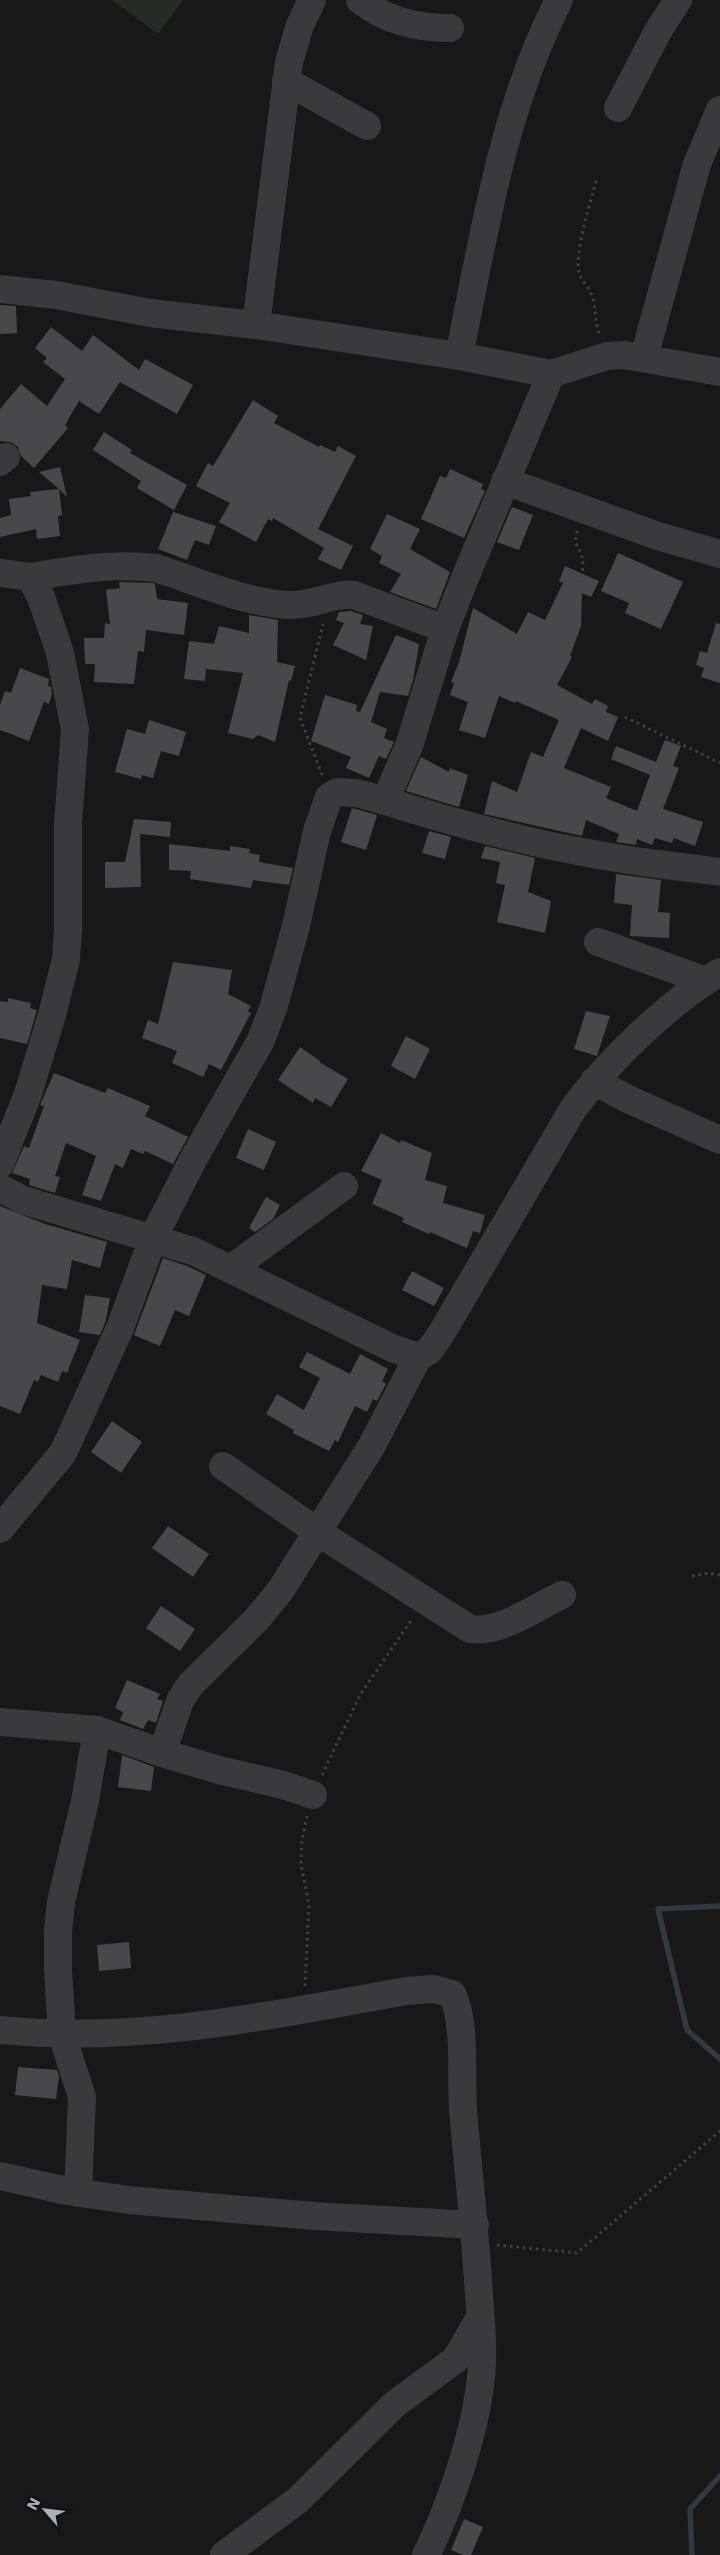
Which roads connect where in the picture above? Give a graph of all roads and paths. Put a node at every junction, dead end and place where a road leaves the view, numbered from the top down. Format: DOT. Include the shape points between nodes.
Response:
graph roads {
  1 [pos="312,0"];
  2 [pos="360,0"];
  3 [pos="559,0"];
  4 [pos="678,0"];
  5 [pos="450,28"];
  6 [pos="286,81"];
  7 [pos="618,108"];
  8 [pos="720,110"];
  9 [pos="367,126"];
  10 [pos="596,181"];
  11 [pos="0,289"];
  12 [pos="256,326"];
  13 [pos="459,356"];
  14 [pos="606,356"];
  15 [pos="644,357"];
  16 [pos="720,372"];
  17 [pos="551,374"];
  18 [pos="505,481"];
  19 [pos="584,511"];
  20 [pos="720,554"];
  21 [pos="0,573"];
  22 [pos="30,577"];
  23 [pos="578,582"];
  24 [pos="332,596"];
  25 [pos="445,628"];
  26 [pos="625,717"];
  27 [pos="720,763"];
  28 [pos="328,797"];
  29 [pos="385,801"];
  30 [pos="720,872"];
  31 [pos="598,942"];
  32 [pos="713,976"];
  33 [pos="594,1081"];
  34 [pos="720,1140"];
  35 [pos="0,1164"];
  36 [pos="344,1186"];
  37 [pos="0,1188"];
  38 [pos="153,1238"];
  39 [pos="232,1268"];
  40 [pos="418,1357"];
  41 [pos="223,1466"];
  42 [pos="0,1529"];
  43 [pos="319,1533"];
  44 [pos="720,1575"];
  45 [pos="692,1576"];
  46 [pos="562,1595"];
  47 [pos="0,1722"];
  48 [pos="97,1730"];
  49 [pos="162,1753"];
  50 [pos="313,1795"];
  51 [pos="0,2030"];
  52 [pos="62,2035"];
  53 [pos="720,2131"];
  54 [pos="0,2176"];
  55 [pos="78,2193"];
  56 [pos="476,2233"];
  57 [pos="481,2314"];
  58 [pos="224,2555"];
  59 [pos="426,2555"];
  1 -- 6 [label="street" via="293,45"];
  2 -- 5 [label="street" via="375,10 412,25"];
  3 -- 13 [label="street" via="530,60 502,150"];
  4 -- 7 [label="street"];
  6 -- 9 [label="street"];
  6 -- 12 [label="street"];
  8 -- 15 [label="street" via="697,164"];
  10 -- 14 [label="path" via="579,257 579,272 593,297 594,317"];
  11 -- 12 [label="street"];
  12 -- 13 [label="street"];
  13 -- 17 [label="street"];
  14 -- 15 [label="street"];
  14 -- 17 [label="street"];
  15 -- 16 [label="street"];
  17 -- 18 [label="street"];
  18 -- 19 [label="street"];
  18 -- 25 [label="street"];
  19 -- 20 [label="street"];
  19 -- 23 [label="path" via="575,542 584,560"];
  21 -- 22 [label="street"];
  22 -- 24 [label="street" via="88,568 140,566 288,605 304,605"];
  22 -- 35 [label="street" via="42,597 60,653 74,729 69,800 68,930 66,958 52,1015 28,1094"];
  24 -- 25 [label="street" via="354,595"];
  24 -- 28 [label="path" via="300,718"];
  25 -- 29 [label="street" via="412,737"];
  26 -- 27 [label="path"];
  28 -- 29 [label="street" via="338,792 357,793"];
  28 -- 38 [label="street" via="316,831 296,926 273,1009 260,1042"];
  29 -- 30 [label="street" via="528,841 636,862"];
  31 -- 32 [label="street"];
  32 -- 33 [label="street" via="639,1036"];
  33 -- 34 [label="street"];
  33 -- 40 [label="street" via="573,1109 441,1334 429,1350"];
  36 -- 39 [label="street"];
  37 -- 38 [label="street" via="23,1200"];
  38 -- 39 [label="street"];
  38 -- 42 [label="street" via="120,1328 63,1453"];
  39 -- 40 [label="street" via="392,1348"];
  40 -- 43 [label="street" via="371,1447"];
  41 -- 43 [label="street"];
  43 -- 46 [label="street" via="470,1629 495,1628"];
  43 -- 49 [label="street" via="256,1620 190,1686 180,1701"];
  44 -- 45 [label="path"];
  47 -- 48 [label="street"];
  48 -- 49 [label="street"];
  48 -- 52 [label="street" via="86,1801 61,1902 58,1970"];
  49 -- 50 [label="street"];
  51 -- 52 [label="street"];
  52 -- 55 [label="street" via="82,2097"];
  52 -- 56 [label="street" via="137,2033 193,2027 407,1991 433,1989 452,1994 459,2010 463,2104"];
  53 -- 56 [label="path" via="577,2254 522,2249"];
  54 -- 55 [label="street"];
  55 -- 56 [label="street"];
  56 -- 57 [label="street"];
  57 -- 58 [label="street" via="456,2359 395,2404 298,2500"];
  57 -- 59 [label="street" via="480,2384 475,2416 448,2503"];
}
